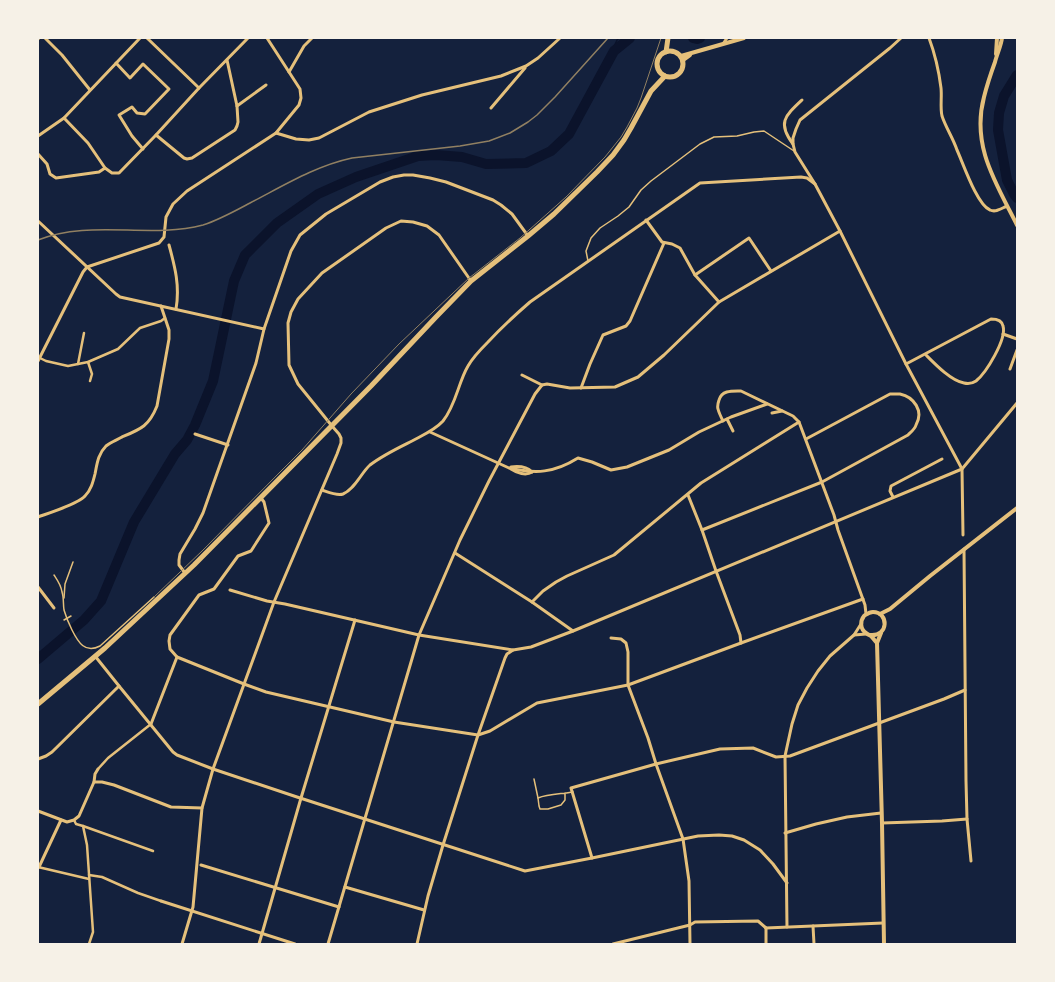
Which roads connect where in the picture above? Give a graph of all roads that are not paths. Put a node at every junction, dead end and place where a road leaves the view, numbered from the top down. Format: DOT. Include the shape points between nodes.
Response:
graph roads {
  1 [pos="45,38"];
  2 [pos="140,38"];
  3 [pos="147,38"];
  4 [pos="248,38"];
  5 [pos="267,38"];
  6 [pos="312,38"];
  7 [pos="560,38"];
  8 [pos="727,38"];
  9 [pos="744,38"];
  10 [pos="901,38"];
  11 [pos="929,38"];
  12 [pos="998,38"];
  13 [pos="1002,38"];
  14 [pos="668,39"];
  15 [pos="723,44"];
  16 [pos="666,52"];
  17 [pos="674,52"];
  18 [pos="682,58"];
  19 [pos="227,60"];
  20 [pos="995,62"];
  21 [pos="116,63"];
  22 [pos="526,66"];
  23 [pos="659,71"];
  24 [pos="289,72"];
  25 [pos="665,76"];
  26 [pos="266,85"];
  27 [pos="199,88"];
  28 [pos="653,88"];
  29 [pos="90,90"];
  30 [pos="802,100"];
  31 [pos="237,106"];
  32 [pos="491,108"];
  33 [pos="64,118"];
  34 [pos="276,133"];
  35 [pos="156,135"];
  36 [pos="38,136"];
  37 [pos="793,144"];
  38 [pos="143,149"];
  39 [pos="796,152"];
  40 [pos="38,154"];
  41 [pos="105,168"];
  42 [pos="815,184"];
  43 [pos="1007,206"];
  44 [pos="646,220"];
  45 [pos="38,221"];
  46 [pos="1017,225"];
  47 [pos="840,231"];
  48 [pos="528,236"];
  49 [pos="664,243"];
  50 [pos="169,245"];
  51 [pos="588,261"];
  52 [pos="87,267"];
  53 [pos="771,271"];
  54 [pos="695,275"];
  55 [pos="471,281"];
  56 [pos="720,302"];
  57 [pos="161,306"];
  58 [pos="176,309"];
  59 [pos="165,318"];
  60 [pos="264,329"];
  61 [pos="84,333"];
  62 [pos="1003,334"];
  63 [pos="1017,338"];
  64 [pos="1017,350"];
  65 [pos="925,354"];
  66 [pos="39,360"];
  67 [pos="88,362"];
  68 [pos="78,364"];
  69 [pos="906,364"];
  70 [pos="1010,369"];
  71 [pos="522,375"];
  72 [pos="90,381"];
  73 [pos="542,385"];
  74 [pos="581,388"];
  75 [pos="1017,403"];
  76 [pos="767,404"];
  77 [pos="782,412"];
  78 [pos="772,413"];
  79 [pos="727,419"];
  80 [pos="723,421"];
  81 [pos="799,422"];
  82 [pos="332,426"];
  83 [pos="733,431"];
  84 [pos="430,432"];
  85 [pos="195,434"];
  86 [pos="806,439"];
  87 [pos="228,445"];
  88 [pos="942,459"];
  89 [pos="498,462"];
  90 [pos="510,468"];
  91 [pos="962,469"];
  92 [pos="532,472"];
  93 [pos="822,482"];
  94 [pos="322,490"];
  95 [pos="688,495"];
  96 [pos="893,497"];
  97 [pos="261,498"];
  98 [pos="1017,508"];
  99 [pos="38,518"];
  100 [pos="836,521"];
  101 [pos="702,530"];
  102 [pos="963,535"];
  103 [pos="964,549"];
  104 [pos="455,553"];
  105 [pos="73,562"];
  106 [pos="716,571"];
  107 [pos="185,573"];
  108 [pos="54,575"];
  109 [pos="38,587"];
  110 [pos="230,590"];
  111 [pos="154,597"];
  112 [pos="863,599"];
  113 [pos="274,602"];
  114 [pos="532,602"];
  115 [pos="64,604"];
  116 [pos="865,605"];
  117 [pos="54,608"];
  118 [pos="890,609"];
  119 [pos="874,612"];
  120 [pos="866,614"];
  121 [pos="880,614"];
  122 [pos="71,616"];
  123 [pos="67,619"];
  124 [pos="64,620"];
  125 [pos="355,620"];
  126 [pos="884,620"];
  127 [pos="861,624"];
  128 [pos="573,631"];
  129 [pos="881,633"];
  130 [pos="419,634"];
  131 [pos="854,635"];
  132 [pos="868,635"];
  133 [pos="611,638"];
  134 [pos="741,643"];
  135 [pos="877,643"];
  136 [pos="513,650"];
  137 [pos="95,656"];
  138 [pos="177,657"];
  139 [pos="244,684"];
  140 [pos="628,685"];
  141 [pos="119,686"];
  142 [pos="965,690"];
  143 [pos="38,704"];
  144 [pos="329,707"];
  145 [pos="394,722"];
  146 [pos="880,723"];
  147 [pos="151,724"];
  148 [pos="478,736"];
  149 [pos="785,756"];
  150 [pos="38,759"];
  151 [pos="656,764"];
  152 [pos="213,769"];
  153 [pos="98,770"];
  154 [pos="534,779"];
  155 [pos="94,782"];
  156 [pos="573,792"];
  157 [pos="565,793"];
  158 [pos="301,798"];
  159 [pos="538,798"];
  160 [pos="202,808"];
  161 [pos="38,811"];
  162 [pos="882,813"];
  163 [pos="364,819"];
  164 [pos="967,819"];
  165 [pos="61,820"];
  166 [pos="74,820"];
  167 [pos="882,823"];
  168 [pos="83,826"];
  169 [pos="785,833"];
  170 [pos="683,839"];
  171 [pos="443,845"];
  172 [pos="153,851"];
  173 [pos="592,858"];
  174 [pos="971,861"];
  175 [pos="201,865"];
  176 [pos="39,867"];
  177 [pos="89,877"];
  178 [pos="787,884"];
  179 [pos="275,887"];
  180 [pos="345,887"];
  181 [pos="161,901"];
  182 [pos="339,907"];
  183 [pos="424,910"];
  184 [pos="192,911"];
  185 [pos="883,923"];
  186 [pos="690,925"];
  187 [pos="813,926"];
  188 [pos="787,927"];
  189 [pos="766,928"];
  190 [pos="262,933"];
  191 [pos="89,944"];
  192 [pos="182,944"];
  193 [pos="259,944"];
  194 [pos="295,944"];
  195 [pos="328,944"];
  196 [pos="417,944"];
  197 [pos="613,944"];
  198 [pos="690,944"];
  199 [pos="766,944"];
  200 [pos="814,944"];
  201 [pos="884,944"];
  1 -- 29 [label="street"];
  2 -- 21 [label="street"];
  3 -- 27 [label="street"];
  4 -- 19 [label="street"];
  5 -- 24 [label="street"];
  6 -- 24 [label="street" via="304,46"];
  7 -- 22 [label="street"];
  8 -- 15 [label="street"];
  9 -- 15 [label="street"];
  10 -- 37 [label="street" via="800,120"];
  11 -- 43 [label="street" via="938,71 942,115 964,168 984,207 993,211"];
  12 -- 20 [label="street"];
  13 -- 20 [label="street"];
  14 -- 16 [label="main road"];
  14 -- 17 [label="main road"];
  15 -- 18 [label="street"];
  16 -- 17 [label="main road"];
  16 -- 23 [label="main road" via="658,60"];
  17 -- 18 [label="main road"];
  18 -- 25 [label="main road" via="679,73 672,77"];
  19 -- 27 [label="street"];
  19 -- 31 [label="street"];
  20 -- 43 [label="street" via="981,110 980,130 987,162"];
  21 -- 29 [label="street"];
  21 -- 38 [label="street" via="130,78 143,64 170,89 145,114 137,113 132,107 119,114"];
  22 -- 32 [label="street"];
  22 -- 34 [label="street" via="501,76 422,95 369,112 319,138 296,139"];
  23 -- 25 [label="main road"];
  23 -- 28 [label="main road"];
  24 -- 34 [label="street" via="300,89 301,98 299,105"];
  25 -- 28 [label="main road"];
  26 -- 31 [label="street"];
  27 -- 35 [label="street"];
  28 -- 48 [label="main road" via="632,128 613,155"];
  29 -- 33 [label="street"];
  30 -- 37 [label="street" via="788,114 784,124"];
  31 -- 35 [label="street" via="238,122 235,130 192,158 184,158"];
  33 -- 36 [label="street"];
  33 -- 41 [label="street" via="88,143"];
  34 -- 52 [label="street" via="186,191 173,204 166,217 162,240"];
  35 -- 38 [label="street"];
  37 -- 39 [label="street"];
  38 -- 41 [label="street" via="119,173 112,173"];
  39 -- 42 [label="street"];
  39 -- 51 [label="lane" via="764,131 714,137 700,144 640,190 629,207 600,228 591,238 586,251"];
  40 -- 41 [label="street" via="47,164 50,174 56,178 99,172"];
  42 -- 44 [label="street" via="808,178 801,177 700,183"];
  42 -- 47 [label="street"];
  43 -- 46 [label="street"];
  44 -- 49 [label="street"];
  44 -- 51 [label="street"];
  45 -- 52 [label="street"];
  47 -- 53 [label="street"];
  47 -- 69 [label="street"];
  48 -- 55 [label="main road"];
  48 -- 60 [label="street" via="512,214 493,200 430,178 408,175 393,177 326,214 300,235 291,251"];
  49 -- 54 [label="street" via="680,248"];
  49 -- 74 [label="street" via="630,321 626,326 603,335"];
  50 -- 58 [label="street" via="178,282"];
  51 -- 84 [label="street" via="530,302 494,335 468,366 444,420"];
  52 -- 57 [label="street" via="120,297"];
  52 -- 66 [label="street"];
  53 -- 54 [label="street" via="749,238"];
  53 -- 56 [label="street"];
  54 -- 56 [label="street"];
  55 -- 82 [label="main road"];
  55 -- 82 [label="street" via="439,235 427,226 401,221 386,228 322,273 298,299 291,312 288,323 289,365 298,384"];
  56 -- 74 [label="street" via="638,377 615,386"];
  57 -- 58 [label="street"];
  57 -- 59 [label="street"];
  58 -- 60 [label="street"];
  59 -- 67 [label="street" via="140,328 118,349"];
  59 -- 99 [label="street" via="169,339 154,414 141,429 106,446 99,457 86,496 80,501"];
  60 -- 87 [label="street" via="256,363"];
  61 -- 68 [label="street"];
  62 -- 63 [label="street"];
  62 -- 65 [label="street" via="1003,324 991,319"];
  62 -- 65 [label="street" via="988,367 976,381 970,383 958,381"];
  64 -- 70 [label="street"];
  65 -- 69 [label="street"];
  66 -- 68 [label="street" via="68,366"];
  67 -- 68 [label="street"];
  67 -- 72 [label="street" via="92,374"];
  69 -- 91 [label="street"];
  71 -- 73 [label="street"];
  73 -- 74 [label="street"];
  73 -- 89 [label="street"];
  75 -- 91 [label="street"];
  76 -- 77 [label="street"];
  76 -- 79 [label="street"];
  76 -- 80 [label="street" via="745,393 723,393 717,404"];
  77 -- 78 [label="street"];
  77 -- 81 [label="street" via="793,416"];
  79 -- 80 [label="street"];
  79 -- 83 [label="street"];
  80 -- 92 [label="street" via="669,450 627,467 611,470 578,458 555,469"];
  81 -- 86 [label="street"];
  81 -- 95 [label="street" via="701,483"];
  82 -- 94 [label="street" via="339,434 341,443"];
  82 -- 97 [label="main road"];
  84 -- 89 [label="street"];
  84 -- 94 [label="street" via="392,451 370,466 342,494"];
  85 -- 87 [label="street"];
  86 -- 93 [label="street"];
  86 -- 93 [label="street" via="890,394 900,394 909,398 916,403 919,410 916,426 908,435"];
  87 -- 107 [label="street" via="203,513 180,554 179,565"];
  88 -- 96 [label="street" via="891,486"];
  89 -- 90 [label="street"];
  89 -- 104 [label="street"];
  90 -- 92 [label="street"];
  90 -- 92 [label="street" via="521,467"];
  90 -- 92 [label="street" via="527,475"];
  91 -- 96 [label="street"];
  91 -- 102 [label="street"];
  93 -- 100 [label="street"];
  93 -- 101 [label="street"];
  94 -- 113 [label="street"];
  95 -- 101 [label="street"];
  95 -- 114 [label="street" via="614,555 556,582"];
  96 -- 100 [label="street"];
  97 -- 107 [label="main road"];
  97 -- 138 [label="street" via="268,523 251,551 238,556 214,589 199,595 170,635 170,649"];
  98 -- 103 [label="street"];
  100 -- 106 [label="street"];
  100 -- 112 [label="street"];
  101 -- 106 [label="street"];
  103 -- 118 [label="street"];
  103 -- 142 [label="street"];
  104 -- 114 [label="street"];
  104 -- 130 [label="street"];
  105 -- 115 [label="lane" via="65,584"];
  106 -- 128 [label="street"];
  106 -- 134 [label="street"];
  107 -- 137 [label="main road"];
  108 -- 115 [label="lane" via="61,587"];
  109 -- 117 [label="street"];
  110 -- 113 [label="street"];
  111 -- 123 [label="lane" via="109,638 92,649 80,643"];
  112 -- 116 [label="street"];
  112 -- 134 [label="street"];
  113 -- 125 [label="street"];
  113 -- 139 [label="street"];
  114 -- 128 [label="street"];
  115 -- 123 [label="lane"];
  116 -- 119 [label="street"];
  116 -- 120 [label="street"];
  118 -- 121 [label="street"];
  118 -- 126 [label="street"];
  119 -- 120 [label="street"];
  119 -- 121 [label="street"];
  120 -- 127 [label="street"];
  121 -- 126 [label="street"];
  122 -- 123 [label="lane"];
  123 -- 124 [label="lane"];
  125 -- 130 [label="street"];
  125 -- 144 [label="street"];
  126 -- 129 [label="street" via="885,627"];
  127 -- 131 [label="street"];
  127 -- 132 [label="street"];
  128 -- 136 [label="street" via="530,647"];
  129 -- 132 [label="street"];
  129 -- 135 [label="street"];
  130 -- 136 [label="street"];
  130 -- 145 [label="street"];
  131 -- 132 [label="street"];
  131 -- 149 [label="street" via="830,656 807,688 794,716"];
  132 -- 135 [label="street"];
  133 -- 140 [label="street" via="621,639 626,643"];
  134 -- 140 [label="street"];
  135 -- 146 [label="street"];
  136 -- 148 [label="street" via="505,658"];
  137 -- 141 [label="street"];
  137 -- 143 [label="main road"];
  138 -- 139 [label="street"];
  138 -- 147 [label="street"];
  139 -- 144 [label="street"];
  139 -- 152 [label="street"];
  140 -- 148 [label="street" via="537,703"];
  140 -- 151 [label="street"];
  141 -- 147 [label="street"];
  141 -- 150 [label="street" via="52,752"];
  142 -- 146 [label="street"];
  142 -- 164 [label="street"];
  144 -- 145 [label="street"];
  144 -- 158 [label="street"];
  145 -- 148 [label="street"];
  145 -- 163 [label="street"];
  146 -- 149 [label="street"];
  146 -- 162 [label="street"];
  147 -- 152 [label="street" via="177,755"];
  147 -- 153 [label="street" via="108,758"];
  148 -- 171 [label="street"];
  149 -- 151 [label="street" via="776,757 753,748 734,748"];
  149 -- 169 [label="street"];
  151 -- 156 [label="street" via="571,788"];
  151 -- 170 [label="street"];
  152 -- 158 [label="street"];
  152 -- 160 [label="street"];
  153 -- 155 [label="street"];
  154 -- 159 [label="lane"];
  155 -- 160 [label="street" via="114,785 171,807"];
  155 -- 166 [label="street" via="79,816"];
  156 -- 157 [label="lane"];
  156 -- 173 [label="street"];
  157 -- 159 [label="lane"];
  157 -- 159 [label="lane" via="561,805 548,808 540,809"];
  158 -- 163 [label="street"];
  158 -- 179 [label="street"];
  160 -- 184 [label="street"];
  161 -- 165 [label="street"];
  162 -- 167 [label="street"];
  162 -- 169 [label="street" via="828,821"];
  163 -- 171 [label="street"];
  163 -- 180 [label="street"];
  164 -- 167 [label="street"];
  164 -- 174 [label="street"];
  165 -- 166 [label="street"];
  165 -- 176 [label="street"];
  166 -- 168 [label="street" via="76,824"];
  167 -- 185 [label="street"];
  168 -- 172 [label="street"];
  168 -- 177 [label="street"];
  169 -- 178 [label="street"];
  170 -- 173 [label="street"];
  170 -- 178 [label="street" via="719,835 744,840 760,850"];
  170 -- 186 [label="street" via="689,881"];
  171 -- 173 [label="street" via="525,871"];
  171 -- 183 [label="street"];
  175 -- 179 [label="street"];
  176 -- 177 [label="street"];
  177 -- 181 [label="street" via="102,877"];
  177 -- 191 [label="street" via="93,932"];
  178 -- 188 [label="street"];
  179 -- 182 [label="street"];
  179 -- 190 [label="street"];
  180 -- 182 [label="street"];
  180 -- 183 [label="street"];
  181 -- 184 [label="street"];
  182 -- 195 [label="street"];
  183 -- 196 [label="street"];
  184 -- 190 [label="street"];
  184 -- 192 [label="street"];
  185 -- 187 [label="street"];
  185 -- 201 [label="street"];
  186 -- 189 [label="street" via="695,922 758,920"];
  186 -- 197 [label="street"];
  186 -- 198 [label="street"];
  187 -- 188 [label="street"];
  187 -- 200 [label="street"];
  188 -- 189 [label="street"];
  189 -- 199 [label="street"];
  190 -- 193 [label="street"];
  190 -- 194 [label="street"];
}
